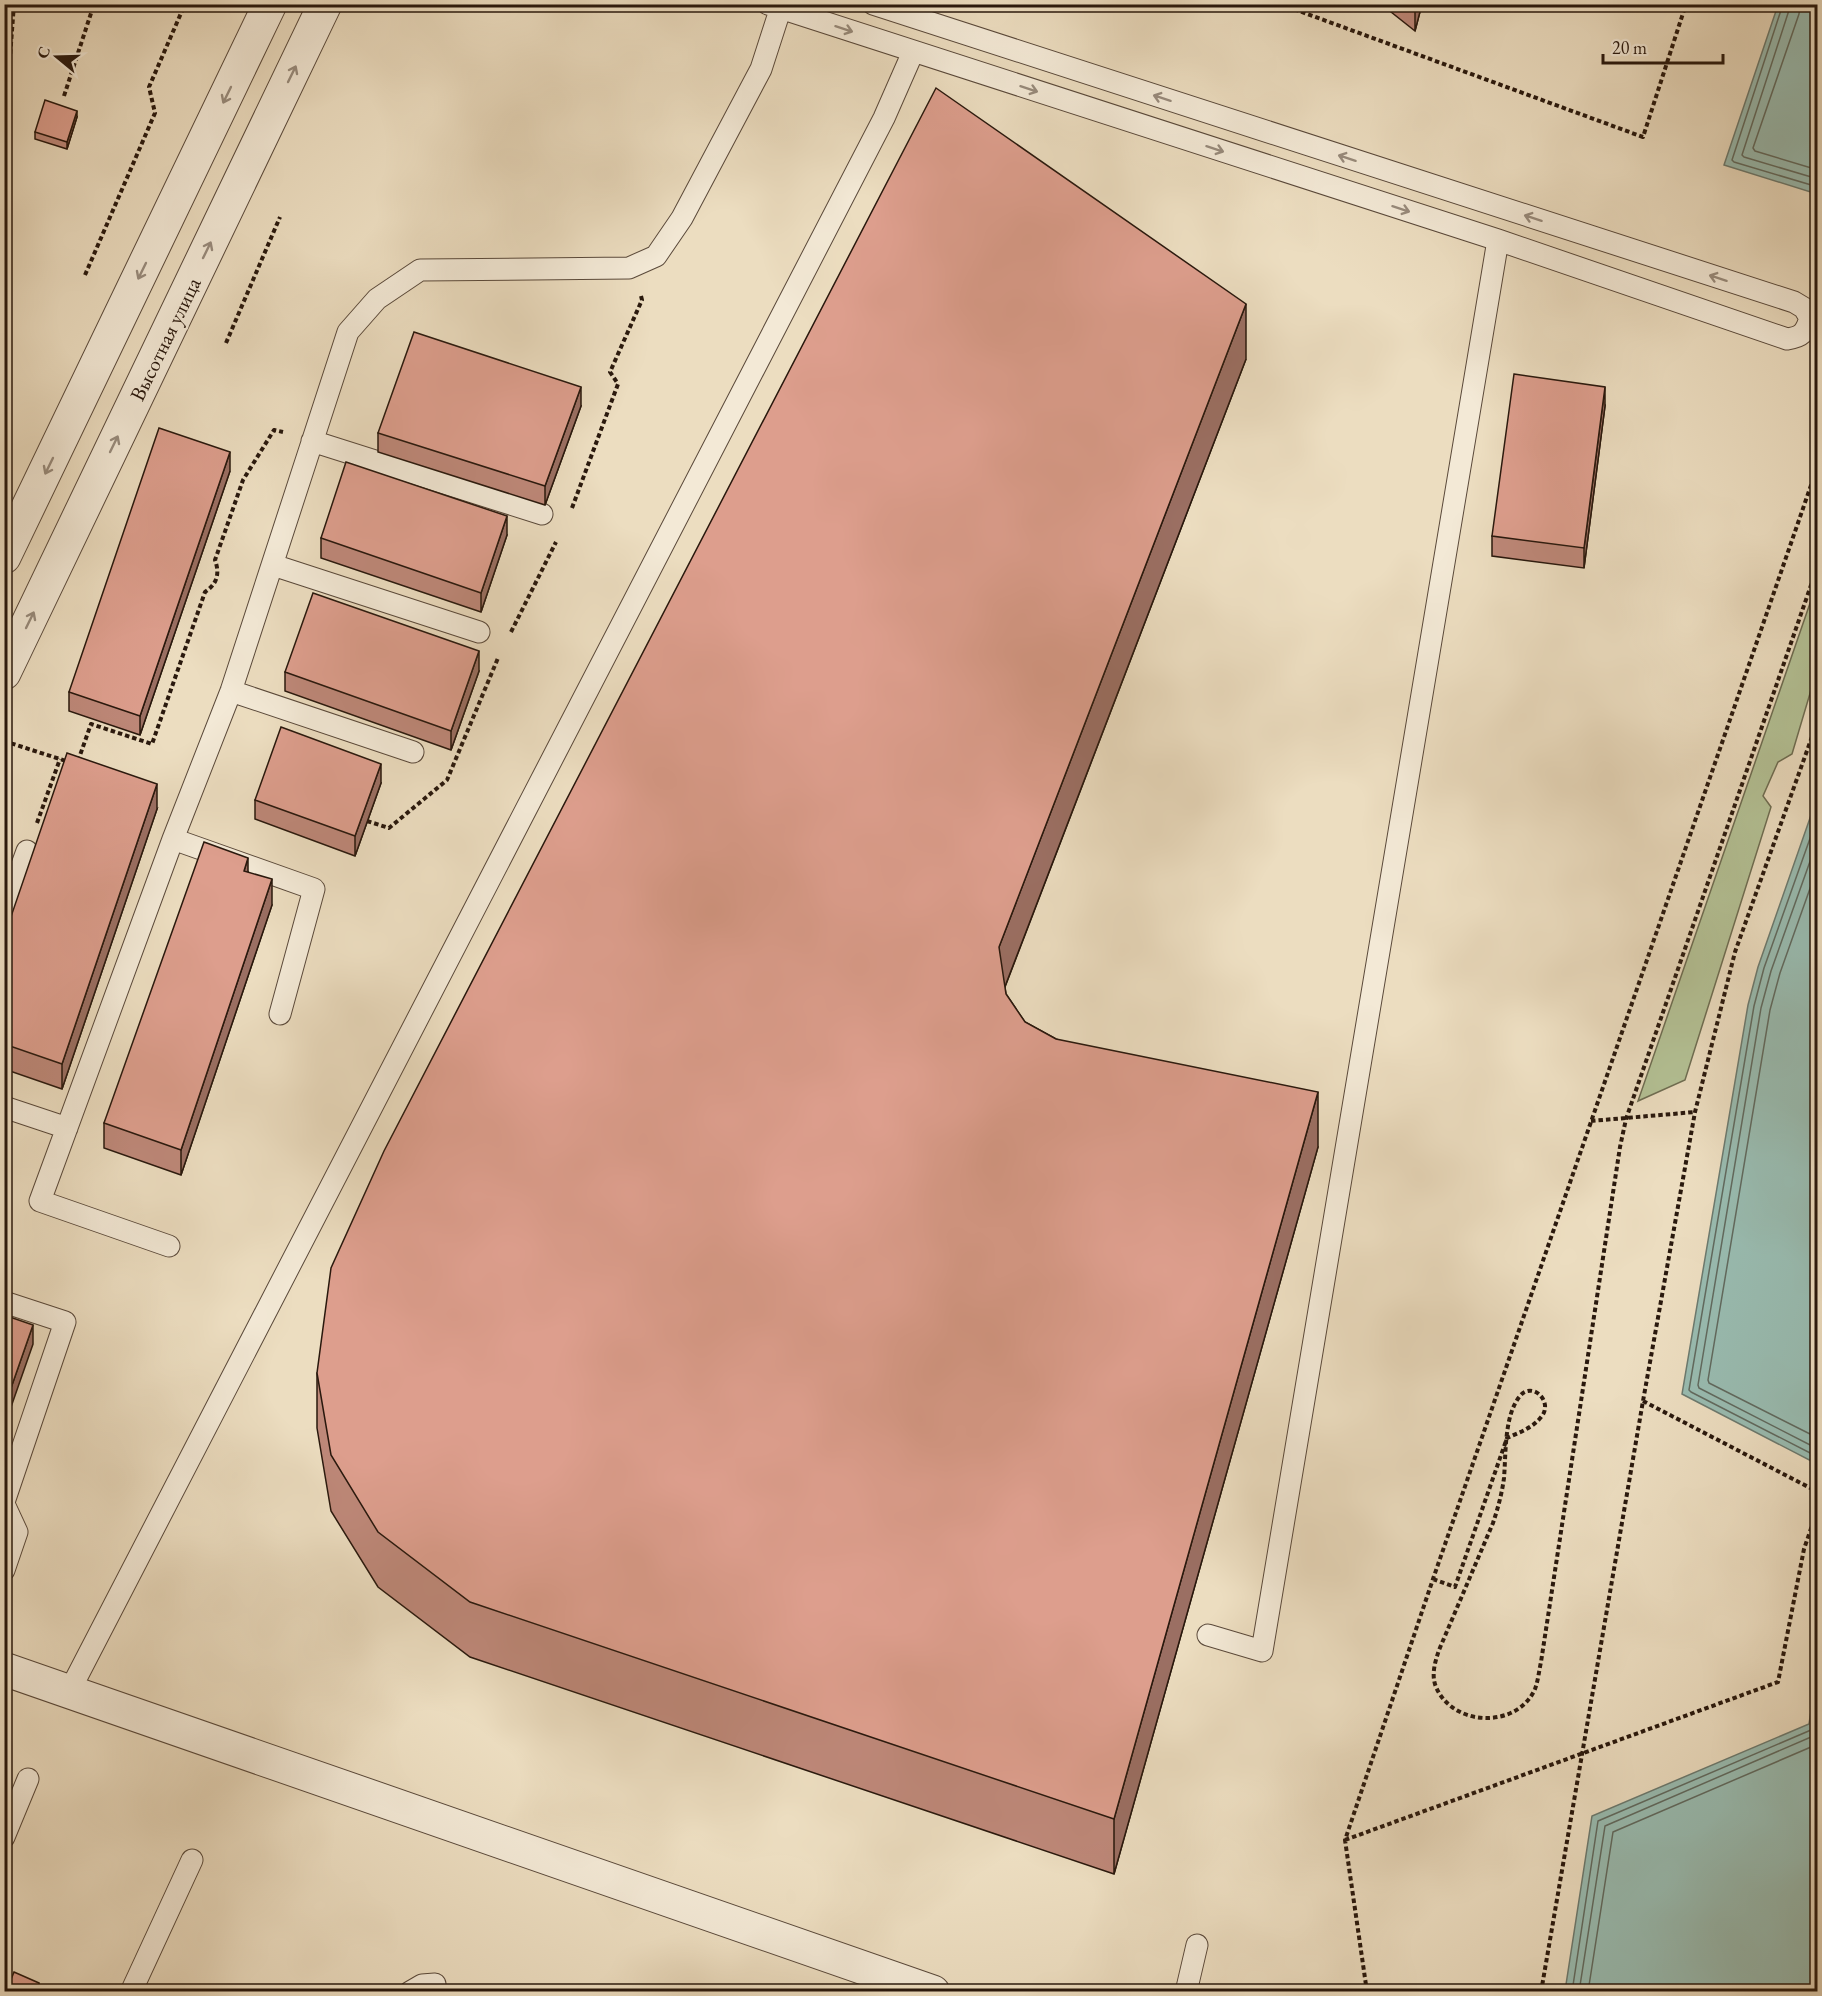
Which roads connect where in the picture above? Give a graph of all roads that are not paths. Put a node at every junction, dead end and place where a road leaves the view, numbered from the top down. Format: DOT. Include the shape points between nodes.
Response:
graph roads {
  1 [pos="270,4"];
  2 [pos="325,4"];
  3 [pos="873,4"];
  4 [pos="777,6"];
  5 [pos="928,13"];
  6 [pos="914,52"];
  7 [pos="1498,240"];
  8 [pos="312,441"];
  9 [pos="542,514"];
  10 [pos="4,557"];
  11 [pos="273,565"];
  12 [pos="479,632"];
  13 [pos="4,673"];
  14 [pos="231,691"];
  15 [pos="413,752"];
  16 [pos="172,839"];
  17 [pos="27,851"];
  18 [pos="4,914"];
  19 [pos="280,1014"];
  20 [pos="4,1107"];
  21 [pos="67,1128"];
  22 [pos="169,1246"];
  23 [pos="4,1302"];
  24 [pos="4,1503"];
  25 [pos="4,1570"];
  26 [pos="1208,1635"];
  27 [pos="4,1669"];
  28 [pos="69,1692"];
  29 [pos="28,1779"];
  30 [pos="4,1837"];
  31 [pos="192,1860"];
  32 [pos="1197,1945"];
  33 [pos="435,1984"];
  34 [pos="131,1992"];
  35 [pos="410,1992"];
  36 [pos="933,1992"];
  37 [pos="1186,1992"];
  1 -- 10 [label="street, one-way"];
  13 -- 2 [label="street, Высотная улица, one-way"];
  3 -- 5 [label="lane"];
  4 -- 6 [label="lane, one-way"];
  4 -- 8 [label="lane" via="761,69 682,218 656,256 629,268 420,270 377,299 348,332"];
  7 -- 5 [label="lane, one-way" via="1787,339 1799,338 1810,318 1804,308 1784,299"];
  6 -- 7 [label="lane, one-way"];
  6 -- 28 [label="lane" via="884,118"];
  7 -- 26 [label="lane" via="1262,1652"];
  8 -- 9 [label="lane"];
  8 -- 11 [label="lane"];
  11 -- 12 [label="lane"];
  11 -- 14 [label="lane"];
  14 -- 15 [label="lane"];
  14 -- 16 [label="lane"];
  16 -- 19 [label="lane" via="314,889"];
  16 -- 21 [label="lane"];
  17 -- 18 [label="lane"];
  20 -- 21 [label="lane"];
  21 -- 22 [label="lane" via="40,1201"];
  23 -- 24 [label="lane" via="65,1322"];
  24 -- 25 [label="lane" via="17,1532"];
  27 -- 28 [label="street"];
  28 -- 36 [label="street"];
  29 -- 30 [label="lane"];
  31 -- 34 [label="lane"];
  32 -- 37 [label="lane"];
  33 -- 35 [label="lane" via="422,1985"];
}
